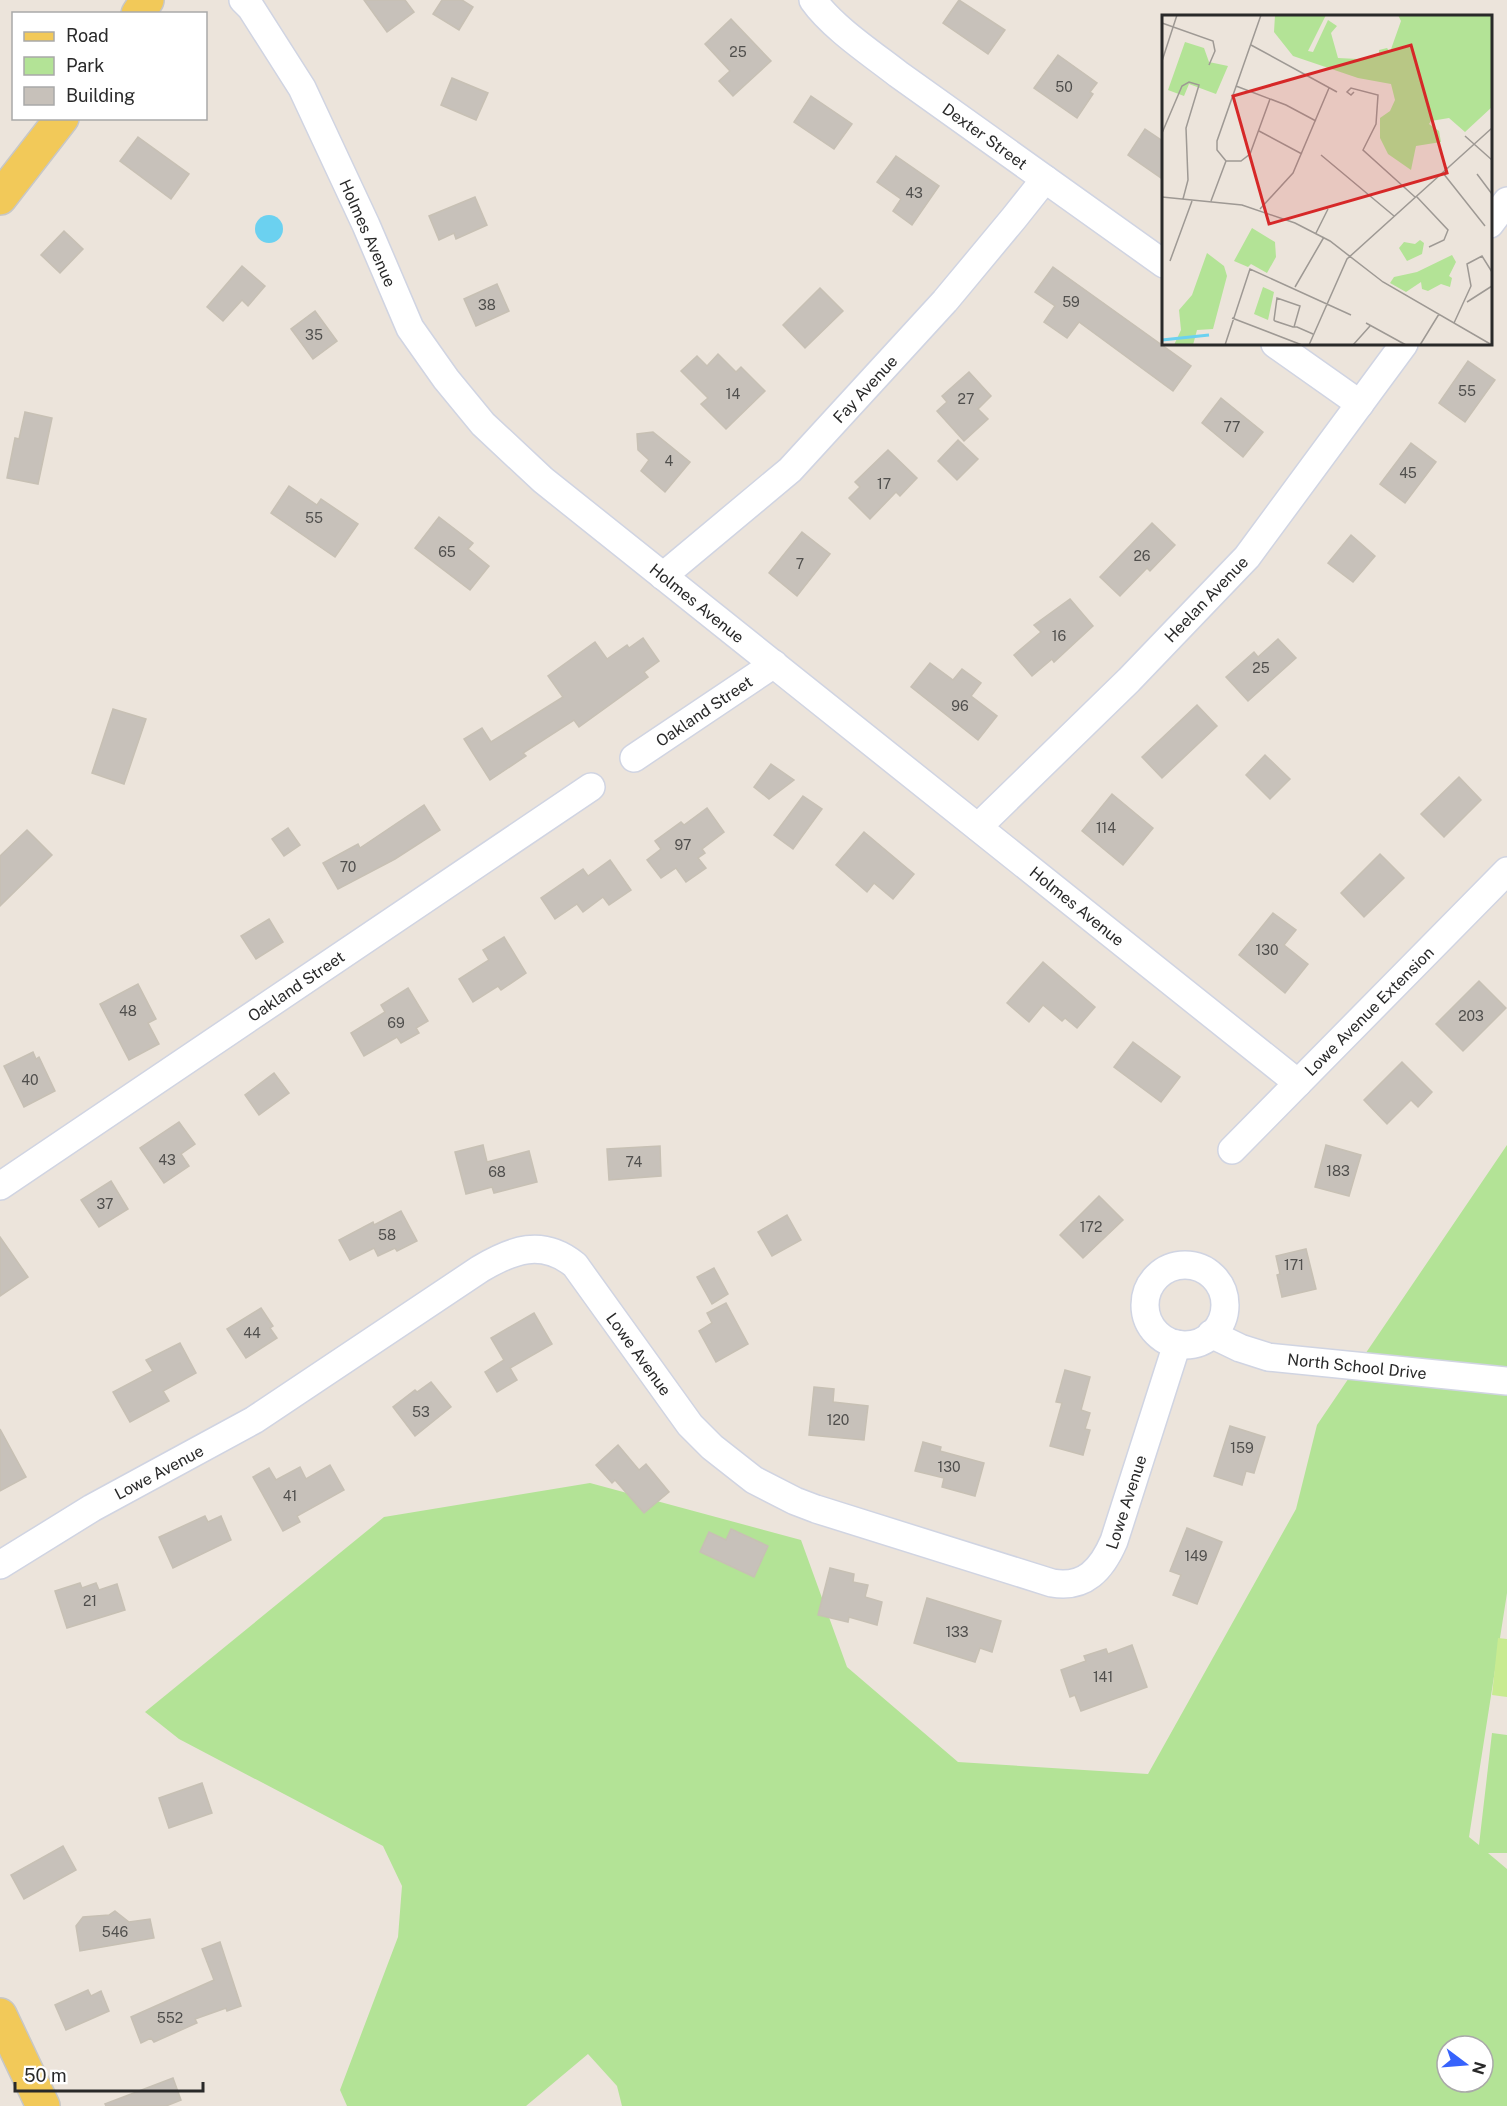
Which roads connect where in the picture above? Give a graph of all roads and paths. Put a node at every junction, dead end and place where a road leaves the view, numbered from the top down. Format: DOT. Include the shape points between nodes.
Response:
graph roads {
  1 [pos="243,0"];
  2 [pos="813,0"];
  3 [pos="60,120"];
  4 [pos="1045,179"];
  5 [pos="0,198"];
  6 [pos="1507,201"];
  7 [pos="1492,223"];
  8 [pos="1162,263"];
  9 [pos="1276,345"];
  10 [pos="1403,345"];
  11 [pos="1359,404"];
  12 [pos="663,576"];
  13 [pos="774,664"];
  14 [pos="634,758"];
  15 [pos="591,787"];
  16 [pos="978,827"];
  17 [pos="1507,871"];
  18 [pos="1298,1083"];
  19 [pos="1232,1150"];
  20 [pos="0,1186"];
  21 [pos="1211,1334"];
  22 [pos="1177,1344"];
  23 [pos="1507,1381"];
  24 [pos="0,1565"];
  25 [pos="0,2015"];
  26 [pos="9,2054"];
  27 [pos="43,2106"];
  1 -- 12 [label="street, Holmes Avenue" via="302,88 410,328 446,379 483,424 543,480"];
  2 -- 4 [label="street, Dexter Street" via="898,74"];
  3 -- 5 [label="main road"];
  4 -- 8 [label="street, Dexter Street"];
  4 -- 12 [label="street, Fay Avenue" via="945,301 790,470"];
  6 -- 7 [label="street"];
  9 -- 11 [label="street"];
  10 -- 11 [label="street, Heelan Avenue"];
  11 -- 16 [label="street, Heelan Avenue" via="1247,557 1129,680"];
  12 -- 13 [label="street, Holmes Avenue"];
  13 -- 14 [label="street, Oakland Street"];
  13 -- 16 [label="street, Holmes Avenue"];
  15 -- 20 [label="street, Oakland Street"];
  16 -- 18 [label="street, Holmes Avenue"];
  17 -- 18 [label="street, Lowe Avenue Extension"];
  18 -- 19 [label="street, Lowe Avenue Extension"];
  21 -- 22 [label="street" via="1191,1344"];
  21 -- 22 [label="street" via="1223,1315 1224,1300 1219,1286 1210,1274 1197,1267 1174,1266 1155,1278 1145,1306 1148,1321 1157,1333"];
  21 -- 23 [label="street, North School Drive" via="1268,1356"];
  22 -- 24 [label="street, Lowe Avenue" via="1110,1550 1096,1570 1075,1584 1052,1583 816,1509 754,1480 690,1425 575,1265 541,1249 513,1252 480,1269 254,1420 92,1508"];
  25 -- 26 [label="main road"];
  26 -- 27 [label="main road"];
}
